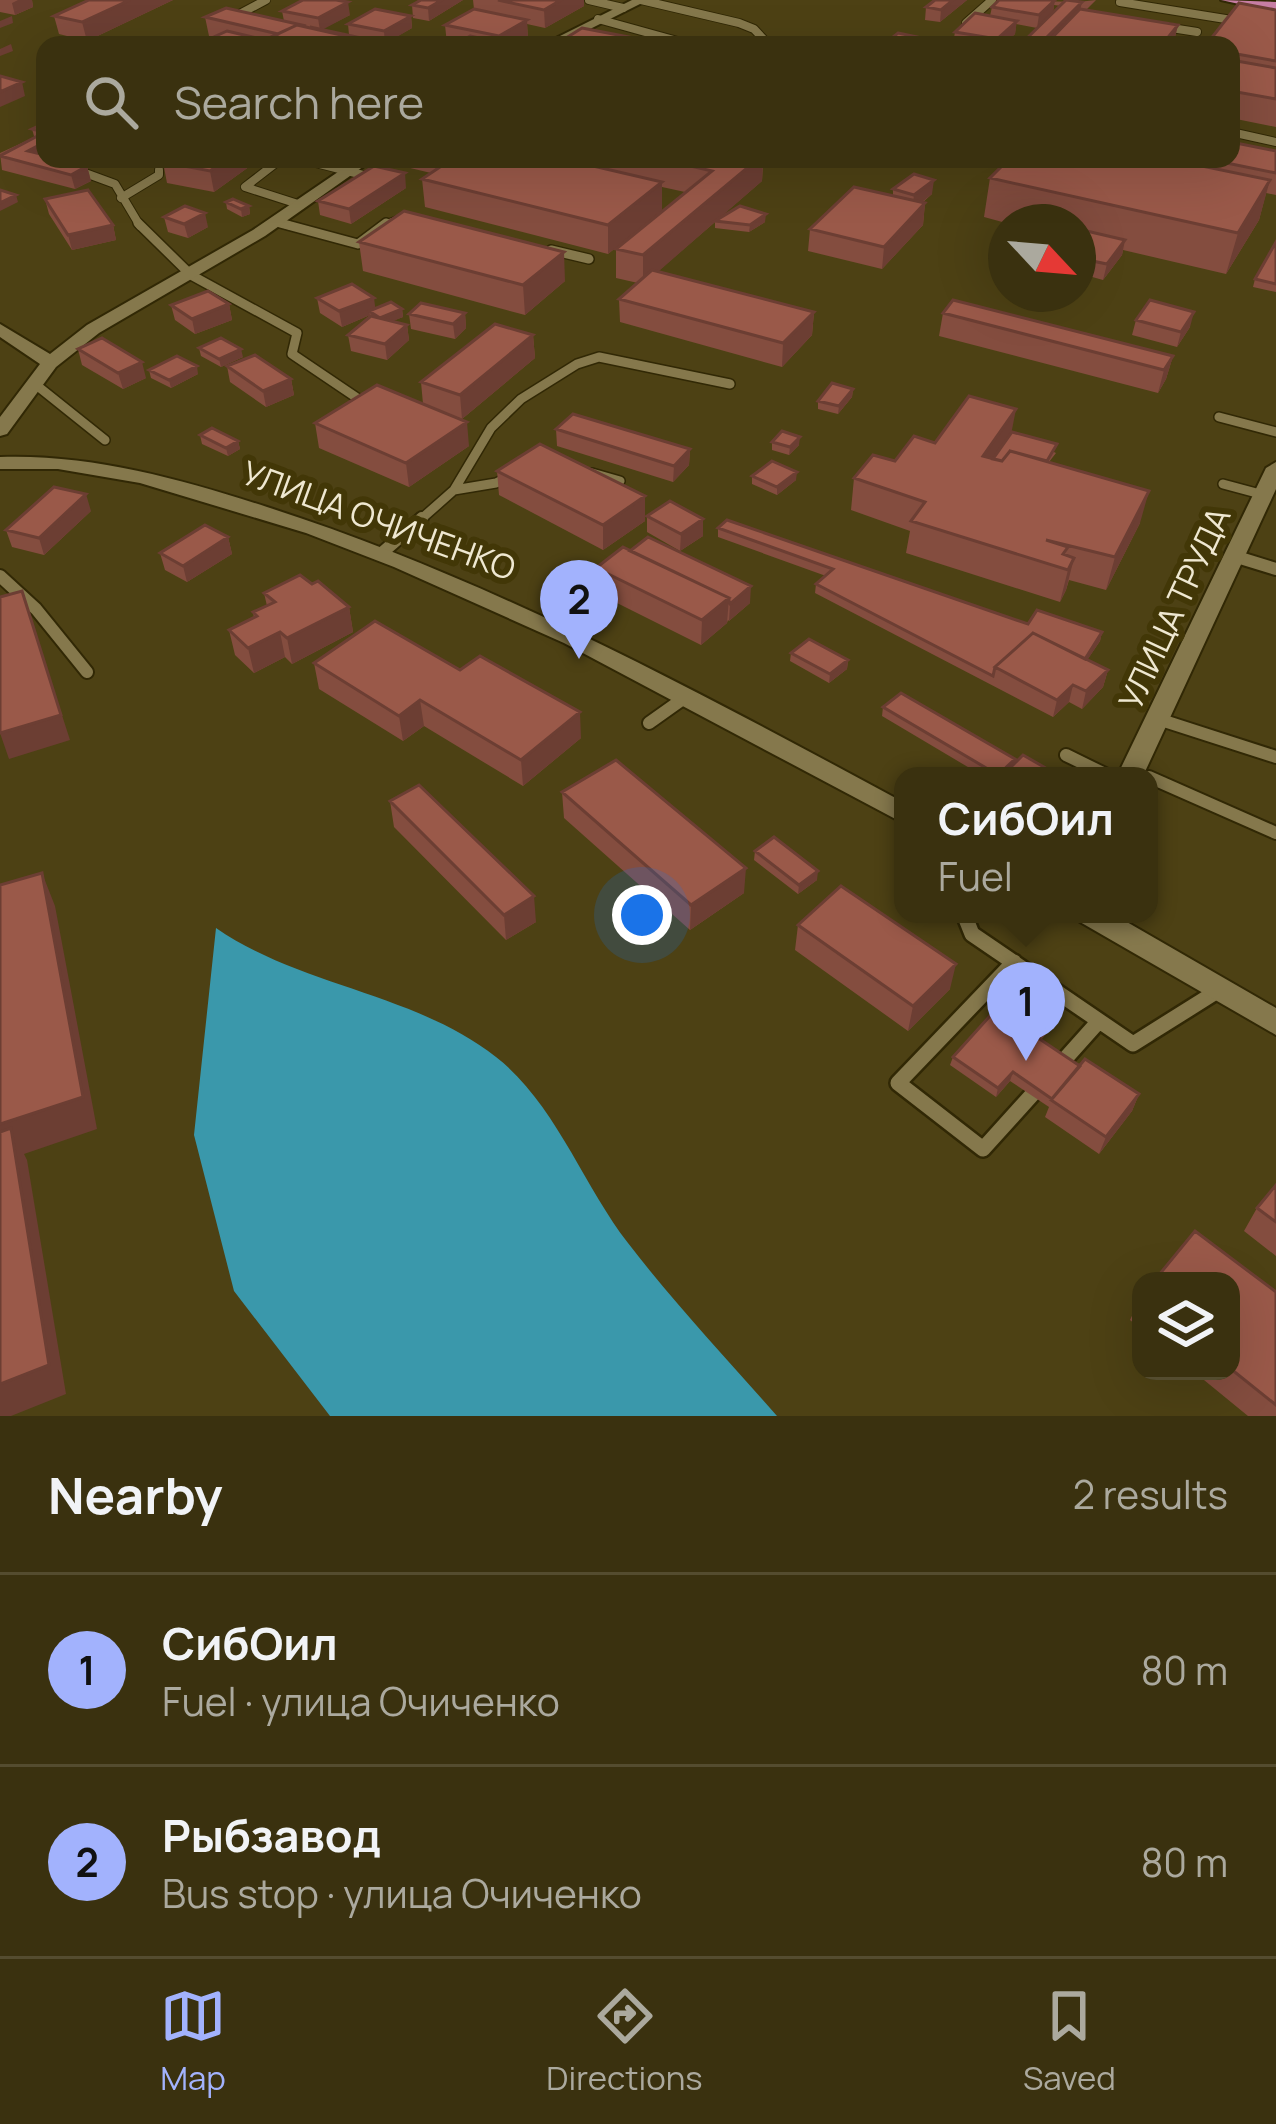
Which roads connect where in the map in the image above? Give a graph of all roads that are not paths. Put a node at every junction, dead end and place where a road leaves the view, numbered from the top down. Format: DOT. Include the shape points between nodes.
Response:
graph roads {
  1 [pos="266,0"];
  2 [pos="589,0"];
  3 [pos="642,0"];
  4 [pos="992,0"];
  5 [pos="1229,0"];
  6 [pos="1121,1"];
  7 [pos="623,8"];
  8 [pos="1276,8"];
  9 [pos="1105,16"];
  10 [pos="598,19"];
  11 [pos="1242,21"];
  12 [pos="262,24"];
  13 [pos="1151,24"];
  14 [pos="964,25"];
  15 [pos="1197,32"];
  16 [pos="565,36"];
  17 [pos="659,36"];
  18 [pos="761,36"];
  19 [pos="1240,133"];
  20 [pos="1276,142"];
  21 [pos="71,168"];
  22 [pos="269,168"];
  23 [pos="335,168"];
  24 [pos="355,168"];
  25 [pos="159,170"];
  26 [pos="350,172"];
  27 [pos="386,180"];
  28 [pos="122,198"];
  29 [pos="302,205"];
  30 [pos="412,217"];
  31 [pos="277,222"];
  32 [pos="547,249"];
  33 [pos="589,259"];
  34 [pos="184,273"];
  35 [pos="0,329"];
  36 [pos="50,363"];
  37 [pos="35,384"];
  38 [pos="730,384"];
  39 [pos="372,408"];
  40 [pos="1219,418"];
  41 [pos="0,430"];
  42 [pos="1276,432"];
  43 [pos="105,440"];
  44 [pos="0,463"];
  45 [pos="529,467"];
  46 [pos="1276,468"];
  47 [pos="582,470"];
  48 [pos="620,481"];
  49 [pos="1223,484"];
  50 [pos="454,490"];
  51 [pos="1264,496"];
  52 [pos="383,553"];
  53 [pos="1237,557"];
  54 [pos="1276,569"];
  55 [pos="0,576"];
  56 [pos="87,672"];
  57 [pos="688,696"];
  58 [pos="1158,719"];
  59 [pos="649,723"];
  60 [pos="1066,755"];
  61 [pos="1276,757"];
  62 [pos="1091,767"];
  63 [pos="1143,767"];
  64 [pos="1158,783"];
  65 [pos="894,809"];
  66 [pos="1276,833"];
  67 [pos="968,923"];
  68 [pos="1105,923"];
  69 [pos="1014,962"];
  70 [pos="1219,990"];
  71 [pos="1099,1021"];
  72 [pos="1276,1023"];
  1 -- 12 [label="lane" via="234,16"];
  2 -- 7 [label="lane"];
  3 -- 7 [label="street"];
  3 -- 18 [label="lane" via="740,23"];
  4 -- 14 [label="lane"];
  5 -- 8 [label="main road"];
  6 -- 9 [label="lane"];
  6 -- 11 [label="lane"];
  7 -- 10 [label="street"];
  10 -- 16 [label="street"];
  10 -- 17 [label="lane"];
  13 -- 15 [label="lane"];
  19 -- 20 [label="lane"];
  21 -- 28 [label="lane" via="103,176"];
  22 -- 29 [label="lane" via="245,187"];
  23 -- 26 [label="lane"];
  24 -- 26 [label="street"];
  25 -- 28 [label="lane"];
  26 -- 27 [label="lane"];
  26 -- 29 [label="street"];
  28 -- 34 [label="lane" via="140,233"];
  29 -- 31 [label="street"];
  30 -- 31 [label="lane" via="387,222 358,244"];
  31 -- 34 [label="street"];
  32 -- 33 [label="lane"];
  34 -- 36 [label="street"];
  34 -- 39 [label="lane" via="297,333 292,354"];
  35 -- 36 [label="street"];
  36 -- 37 [label="street"];
  37 -- 41 [label="street"];
  37 -- 43 [label="lane"];
  38 -- 50 [label="lane" via="598,357 577,364 491,428"];
  40 -- 42 [label="lane"];
  44 -- 52 [label="street, УЛИЦА ОЧИЧЕНКО" via="104,468"];
  45 -- 50 [label="lane"];
  46 -- 51 [label="street, УЛИЦА ТРУДА"];
  47 -- 48 [label="lane"];
  49 -- 51 [label="lane"];
  50 -- 52 [label="lane"];
  51 -- 53 [label="street, УЛИЦА ТРУДА"];
  52 -- 57 [label="street, УЛИЦА ОЧИЧЕНКО"];
  53 -- 54 [label="lane"];
  53 -- 58 [label="street, УЛИЦА ТРУДА"];
  55 -- 56 [label="lane"];
  57 -- 59 [label="lane"];
  57 -- 65 [label="street, УЛИЦА ОЧИЧЕНКО"];
  58 -- 61 [label="lane"];
  58 -- 63 [label="street, УЛИЦА ТРУДА"];
  60 -- 62 [label="lane"];
  64 -- 66 [label="lane"];
  67 -- 69 [label="lane"];
  68 -- 70 [label="street"];
  69 -- 71 [label="lane"];
  69 -- 71 [label="lane" via="898,1083 983,1149"];
  70 -- 71 [label="lane" via="1133,1044"];
  70 -- 72 [label="street"];
}
